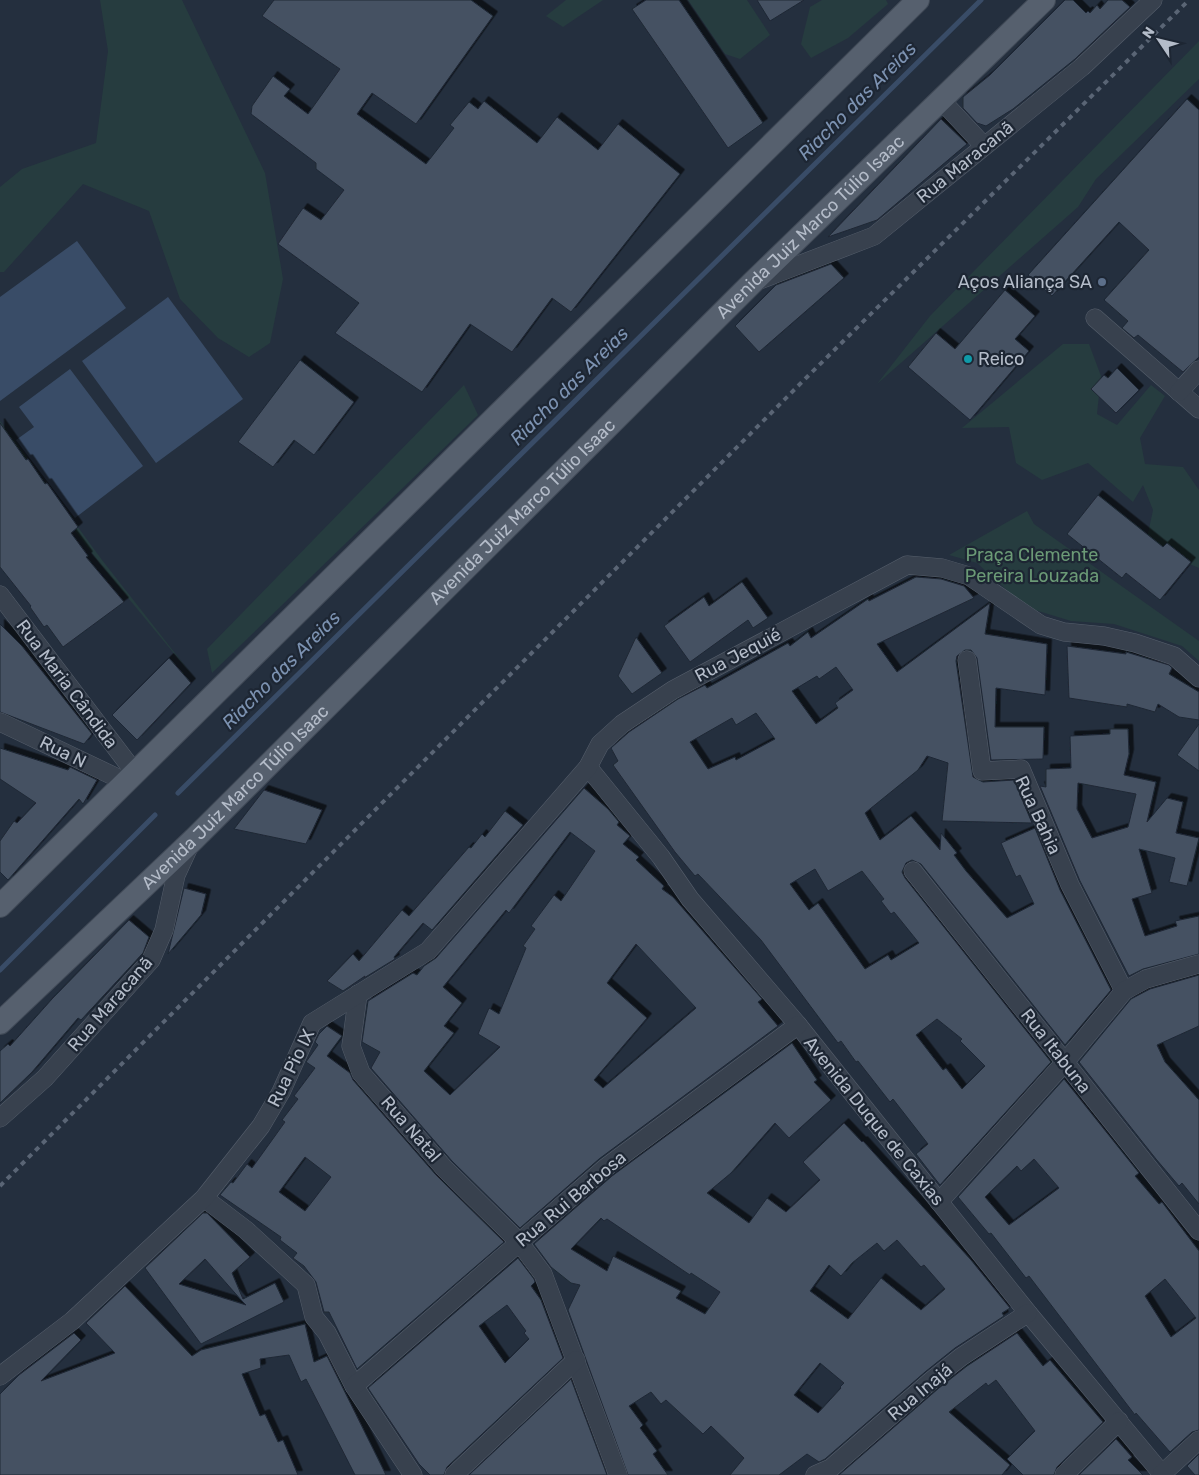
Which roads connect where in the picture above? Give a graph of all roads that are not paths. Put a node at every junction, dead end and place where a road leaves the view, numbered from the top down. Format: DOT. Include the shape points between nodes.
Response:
graph roads {
  1 [pos="918,0"];
  2 [pos="1044,0"];
  3 [pos="1153,0"];
  4 [pos="941,100"];
  5 [pos="984,146"];
  6 [pos="752,283"];
  7 [pos="1095,318"];
  8 [pos="1199,370"];
  9 [pos="1179,392"];
  10 [pos="1199,409"];
  11 [pos="0,595"];
  12 [pos="967,660"];
  13 [pos="1199,678"];
  14 [pos="1,724"];
  15 [pos="115,747"];
  16 [pos="588,767"];
  17 [pos="99,769"];
  18 [pos="130,777"];
  19 [pos="194,839"];
  20 [pos="913,871"];
  21 [pos="0,906"];
  22 [pos="1199,964"];
  23 [pos="1124,991"];
  24 [pos="358,994"];
  25 [pos="0,1023"];
  26 [pos="798,1025"];
  27 [pos="1065,1062"];
  28 [pos="0,1118"];
  29 [pos="204,1198"];
  30 [pos="939,1202"];
  31 [pos="1199,1231"];
  32 [pos="519,1242"];
  33 [pos="1028,1313"];
  34 [pos="576,1360"];
  35 [pos="0,1376"];
  36 [pos="354,1386"];
  37 [pos="1119,1421"];
  38 [pos="1199,1440"];
  39 [pos="1162,1474"];
  40 [pos="413,1475"];
  41 [pos="454,1475"];
  42 [pos="618,1475"];
  43 [pos="815,1475"];
  44 [pos="1064,1475"];
  1 -- 18 [label="main road"];
  2 -- 4 [label="main road, Avenida Juiz Marco Túlio Isaac"];
  3 -- 5 [label="street, Rua Maracanã" via="1082,67"];
  4 -- 5 [label="street"];
  4 -- 6 [label="main road, Avenida Juiz Marco Túlio Isaac"];
  5 -- 6 [label="street, Rua Maracanã" via="874,236"];
  6 -- 19 [label="main road, Avenida Juiz Marco Túlio Isaac"];
  7 -- 9 [label="street"];
  8 -- 9 [label="street"];
  9 -- 10 [label="street"];
  11 -- 15 [label="street, Rua Maria Cândida"];
  12 -- 23 [label="street, Rua Bahia" via="982,771 1021,769 1070,885"];
  13 -- 16 [label="street, Rua Jequié" via="1174,656 1104,636 1064,632 1041,625 969,576 942,568 906,565 673,690 622,724 600,744"];
  14 -- 17 [label="street, Rua N"];
  15 -- 17 [label="street"];
  15 -- 18 [label="street, Rua Maria Cândida"];
  16 -- 24 [label="street, Rua Pio IX" via="428,951"];
  16 -- 26 [label="street, Avenida Duque de Caxias" via="661,857 690,899"];
  17 -- 18 [label="street, Rua N"];
  18 -- 21 [label="main road"];
  19 -- 25 [label="main road, Avenida Juiz Marco Túlio Isaac"];
  19 -- 28 [label="street, Rua Maracanã" via="176,874 164,930 152,960 45,1078"];
  20 -- 27 [label="street, Rua Itabuna"];
  22 -- 23 [label="street" via="1146,979"];
  23 -- 27 [label="street"];
  24 -- 29 [label="street, Rua Pio IX" via="312,1023 281,1092 261,1126"];
  24 -- 32 [label="street, Rua Natal" via="351,1046 361,1073 444,1168"];
  26 -- 30 [label="street, Avenida Duque de Caxias"];
  26 -- 32 [label="street, Rua Rui Barbosa" via="605,1168"];
  27 -- 30 [label="street"];
  27 -- 31 [label="street, Rua Itabuna"];
  29 -- 35 [label="street, Rua Pio IX" via="72,1321"];
  29 -- 36 [label="street" via="246,1230 306,1285 314,1317 327,1333"];
  30 -- 33 [label="street, Avenida Duque de Caxias"];
  32 -- 34 [label="street, Rua Natal" via="543,1274"];
  32 -- 36 [label="street, Rua Rui Barbosa"];
  33 -- 37 [label="street, Avenida Duque de Caxias"];
  33 -- 43 [label="street, Rua Inajá" via="961,1357 830,1468"];
  34 -- 41 [label="street"];
  34 -- 42 [label="street, Rua Natal"];
  36 -- 40 [label="street"];
  37 -- 39 [label="street, Avenida Duque de Caxias"];
  37 -- 44 [label="street"];
  38 -- 39 [label="street"];
}
